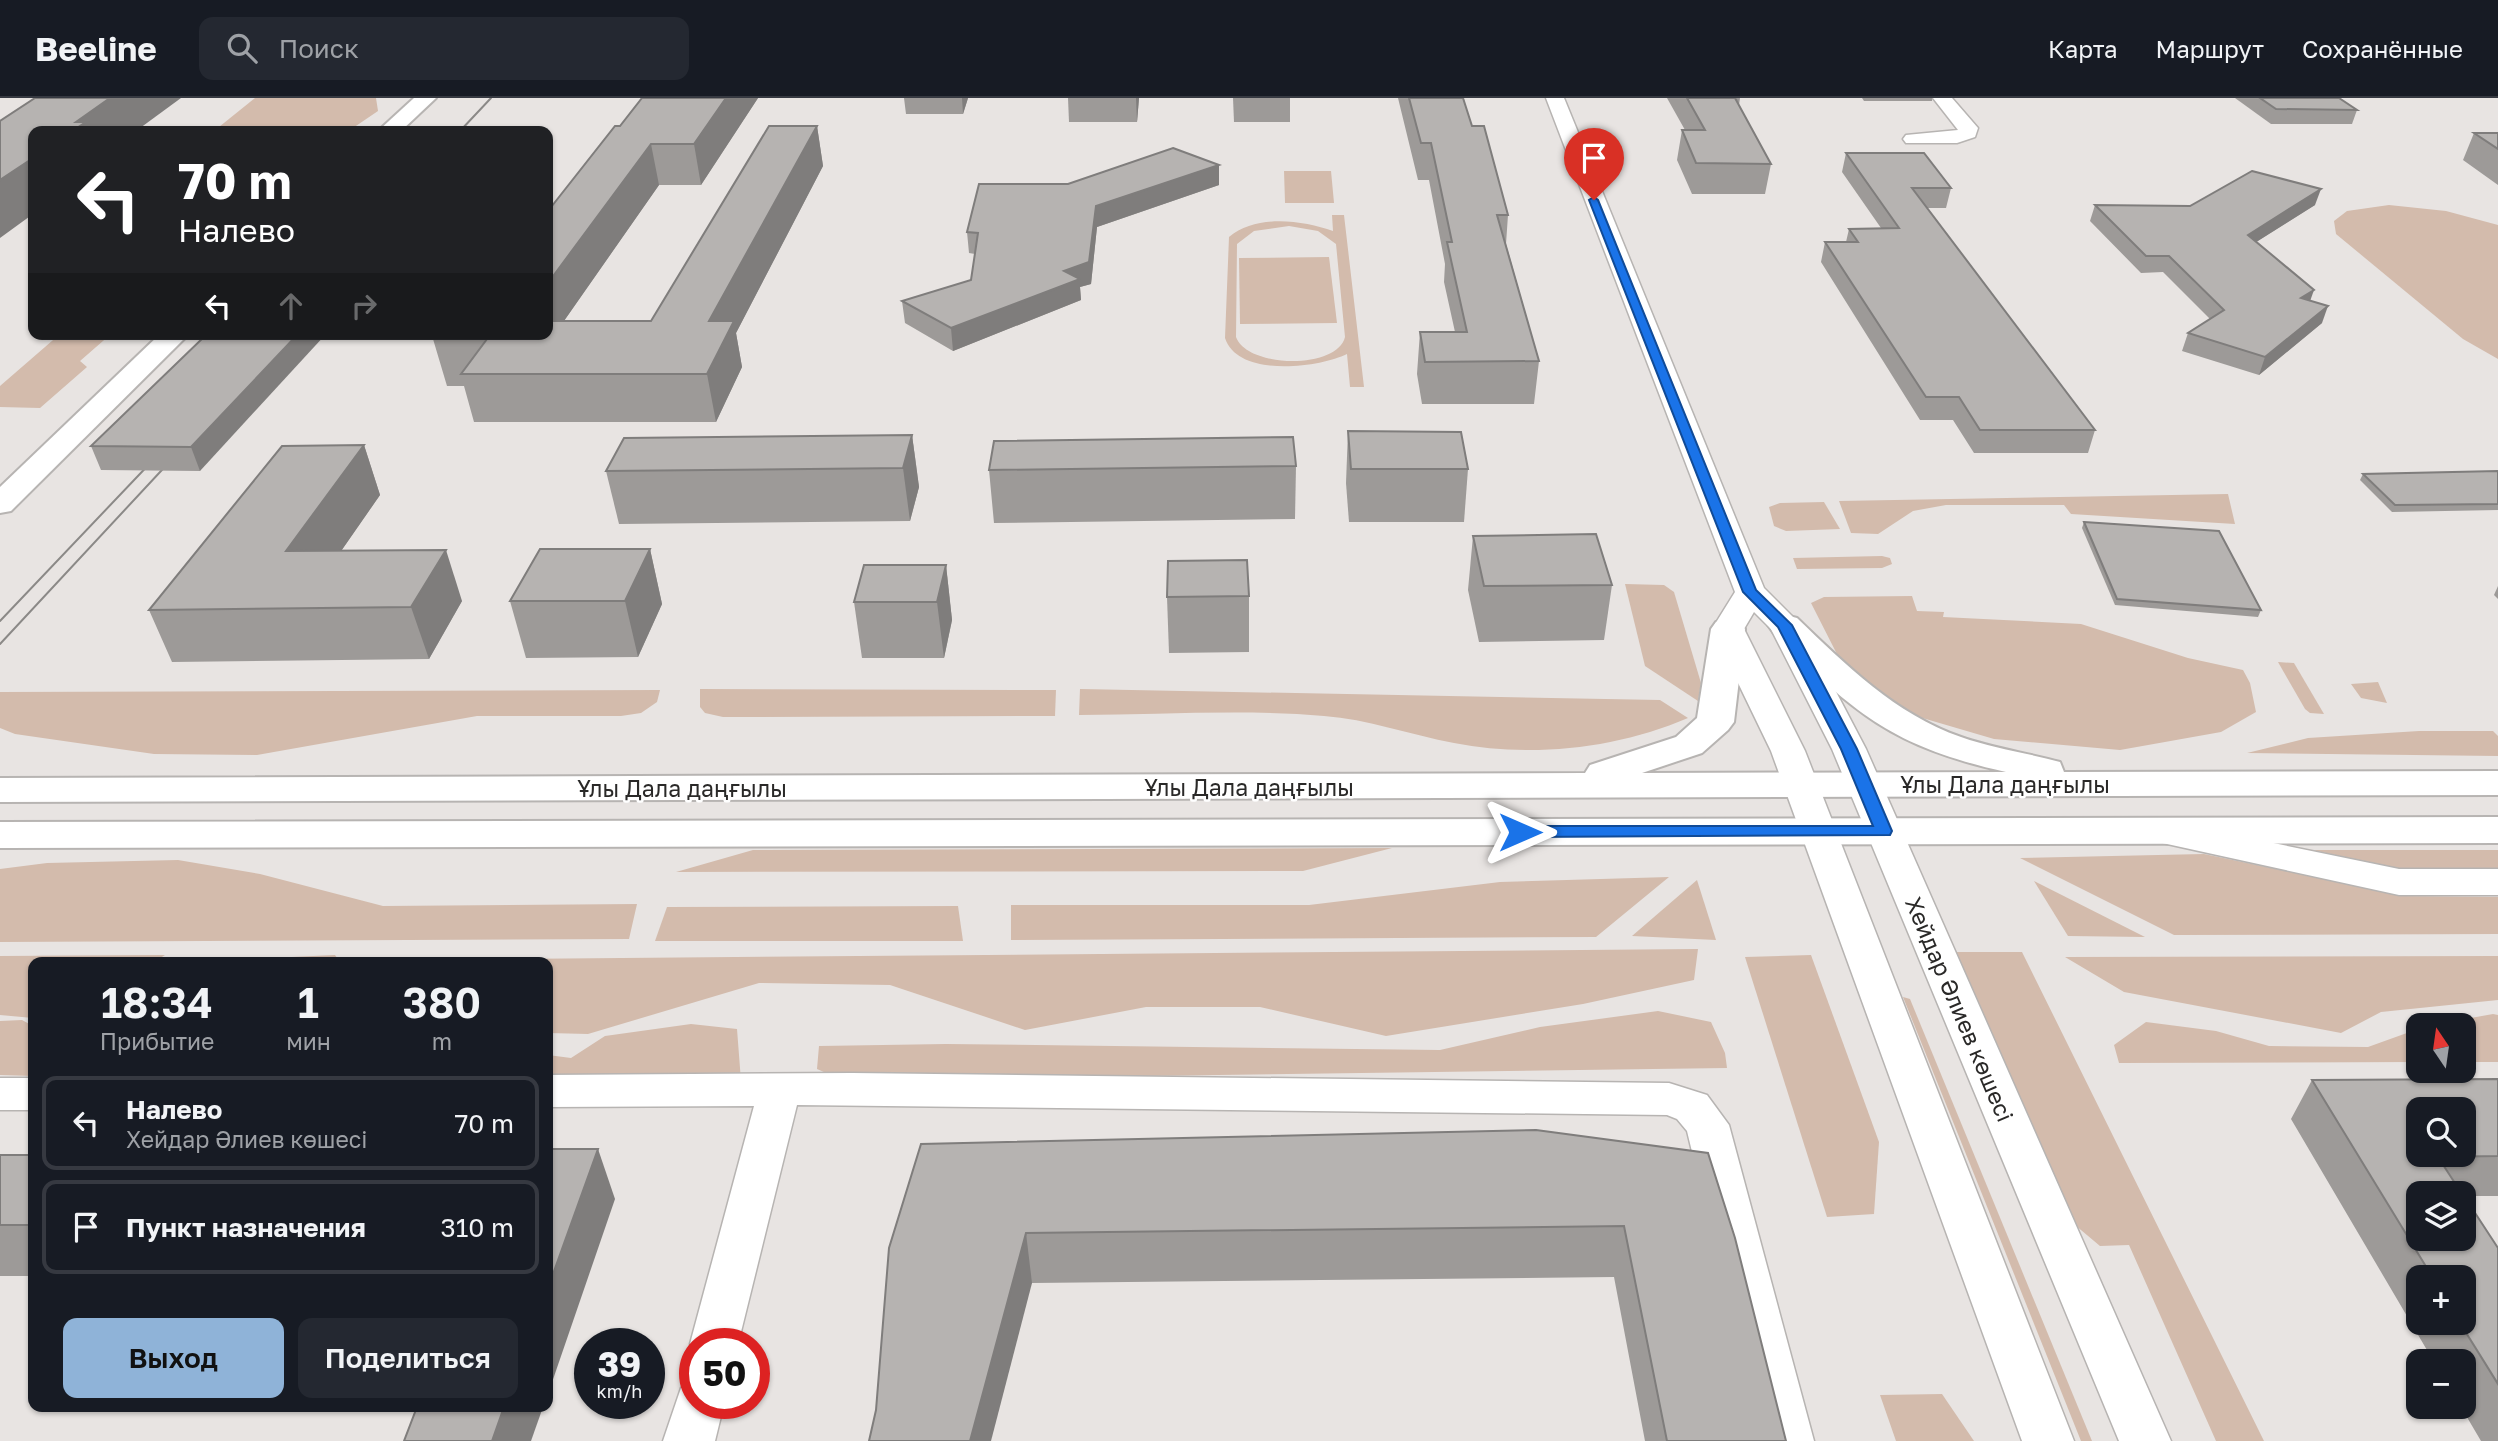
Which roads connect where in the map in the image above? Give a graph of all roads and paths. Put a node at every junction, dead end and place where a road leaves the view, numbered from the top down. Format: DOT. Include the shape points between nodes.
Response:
graph roads {
  1 [pos="413,98"];
  2 [pos="426,98"];
  3 [pos="1535,98"];
  4 [pos="1942,98"];
  5 [pos="1558,105"];
  6 [pos="383,126"];
  7 [pos="395,126"];
  8 [pos="1913,139"];
  9 [pos="170,340"];
  10 [pos="0,505"];
  11 [pos="1750,592"];
  12 [pos="1785,625"];
  13 [pos="1728,629"];
  14 [pos="2498,783"];
  15 [pos="2095,784"];
  16 [pos="1800,785"];
  17 [pos="1864,785"];
  18 [pos="1520,787"];
  19 [pos="0,790"];
  20 [pos="2498,830"];
  21 [pos="1817,831"];
  22 [pos="1884,831"];
  23 [pos="2154,831"];
  24 [pos="0,835"];
  25 [pos="2498,883"];
  26 [pos="780,1089"];
  27 [pos="553,1091"];
  28 [pos="0,1094"];
  29 [pos="28,1094"];
  30 [pos="718,1328"];
  31 [pos="695,1419"];
  32 [pos="689,1441"];
  33 [pos="1788,1441"];
  34 [pos="2048,1441"];
  35 [pos="2145,1441"];
  1 -- 6 [label="main road"];
  2 -- 7 [label="main road"];
  3 -- 5 [label="street"];
  4 -- 8 [label="street" via="1968,133"];
  5 -- 11 [label="street, Хейдар Әлиев көшесі"];
  9 -- 10 [label="main road"];
  11 -- 12 [label="street, Хейдар Әлиев көшесі"];
  11 -- 13 [label="street"];
  12 -- 15 [label="main road" via="1892,720 1947,746"];
  12 -- 17 [label="street, Хейдар Әлиев көшесі"];
  13 -- 16 [label="street"];
  13 -- 18 [label="main road" via="1715,722 1689,745 1628,767"];
  14 -- 15 [label="main road, Ұлы Дала даңғылы"];
  15 -- 17 [label="main road, Ұлы Дала даңғылы"];
  16 -- 17 [label="main road, Ұлы Дала даңғылы"];
  16 -- 18 [label="main road, Ұлы Дала даңғылы"];
  16 -- 21 [label="street"];
  17 -- 22 [label="street, Хейдар Әлиев көшесі"];
  18 -- 19 [label="main road, Ұлы Дала даңғылы"];
  20 -- 23 [label="main road, Ұлы Дала даңғылы"];
  21 -- 22 [label="main road, Ұлы Дала даңғылы"];
  21 -- 24 [label="main road, Ұлы Дала даңғылы"];
  21 -- 34 [label="street"];
  22 -- 23 [label="main road, Ұлы Дала даңғылы"];
  22 -- 35 [label="street, Хейдар Әлиев көшесі"];
  23 -- 25 [label="street" via="2399,882"];
  26 -- 27 [label="street"];
  26 -- 30 [label="street"];
  26 -- 33 [label="street" via="1669,1099 1692,1107 1707,1125"];
  28 -- 29 [label="street"];
  31 -- 32 [label="street"];
}
